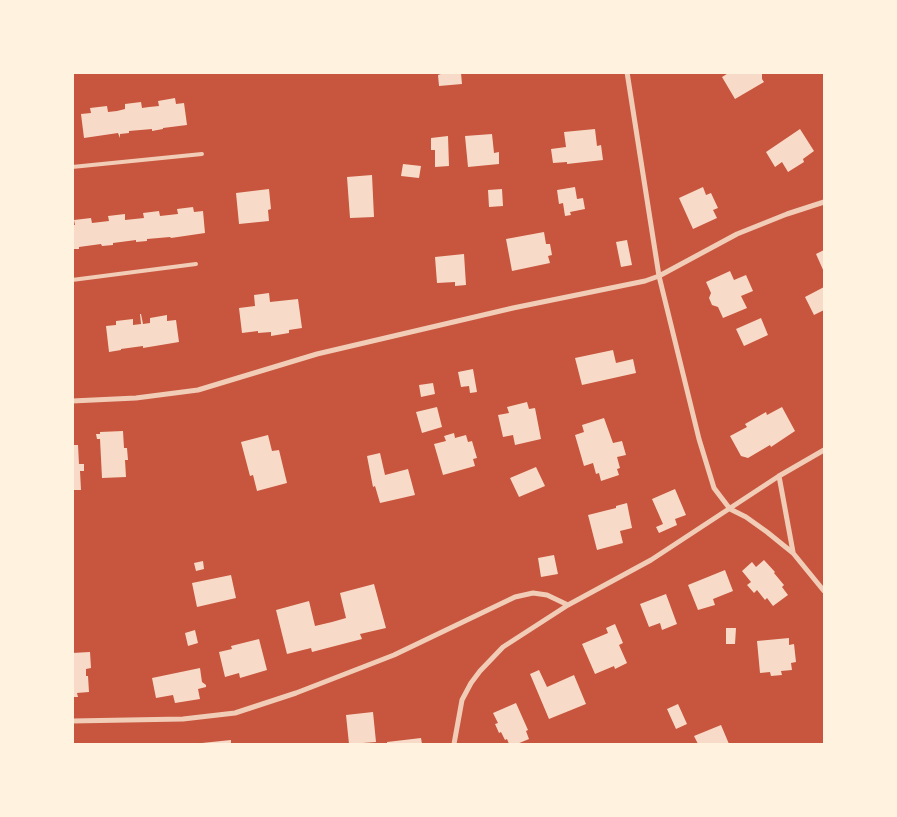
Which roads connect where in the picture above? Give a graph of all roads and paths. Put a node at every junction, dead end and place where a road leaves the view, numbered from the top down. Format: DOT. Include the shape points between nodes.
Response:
graph roads {
  1 [pos="627,72"];
  2 [pos="202,154"];
  3 [pos="72,167"];
  4 [pos="824,202"];
  5 [pos="196,264"];
  6 [pos="659,276"];
  7 [pos="72,280"];
  8 [pos="72,401"];
  9 [pos="824,450"];
  10 [pos="779,476"];
  11 [pos="730,509"];
  12 [pos="793,553"];
  13 [pos="824,591"];
  14 [pos="568,604"];
  15 [pos="72,722"];
  16 [pos="454,744"];
  1 -- 6 [label="street"];
  2 -- 3 [label="lane"];
  4 -- 6 [label="street" via="737,234"];
  5 -- 7 [label="lane"];
  6 -- 8 [label="street" via="317,354 198,390 136,398"];
  6 -- 11 [label="street" via="709,472 714,488"];
  9 -- 10 [label="street"];
  10 -- 11 [label="street"];
  10 -- 12 [label="street"];
  11 -- 12 [label="street" via="746,517"];
  11 -- 14 [label="street" via="651,560"];
  12 -- 13 [label="street"];
  14 -- 15 [label="street" via="546,594 515,597 394,655 235,713 183,719"];
  14 -- 16 [label="street" via="503,648 480,671 462,700"];
}
